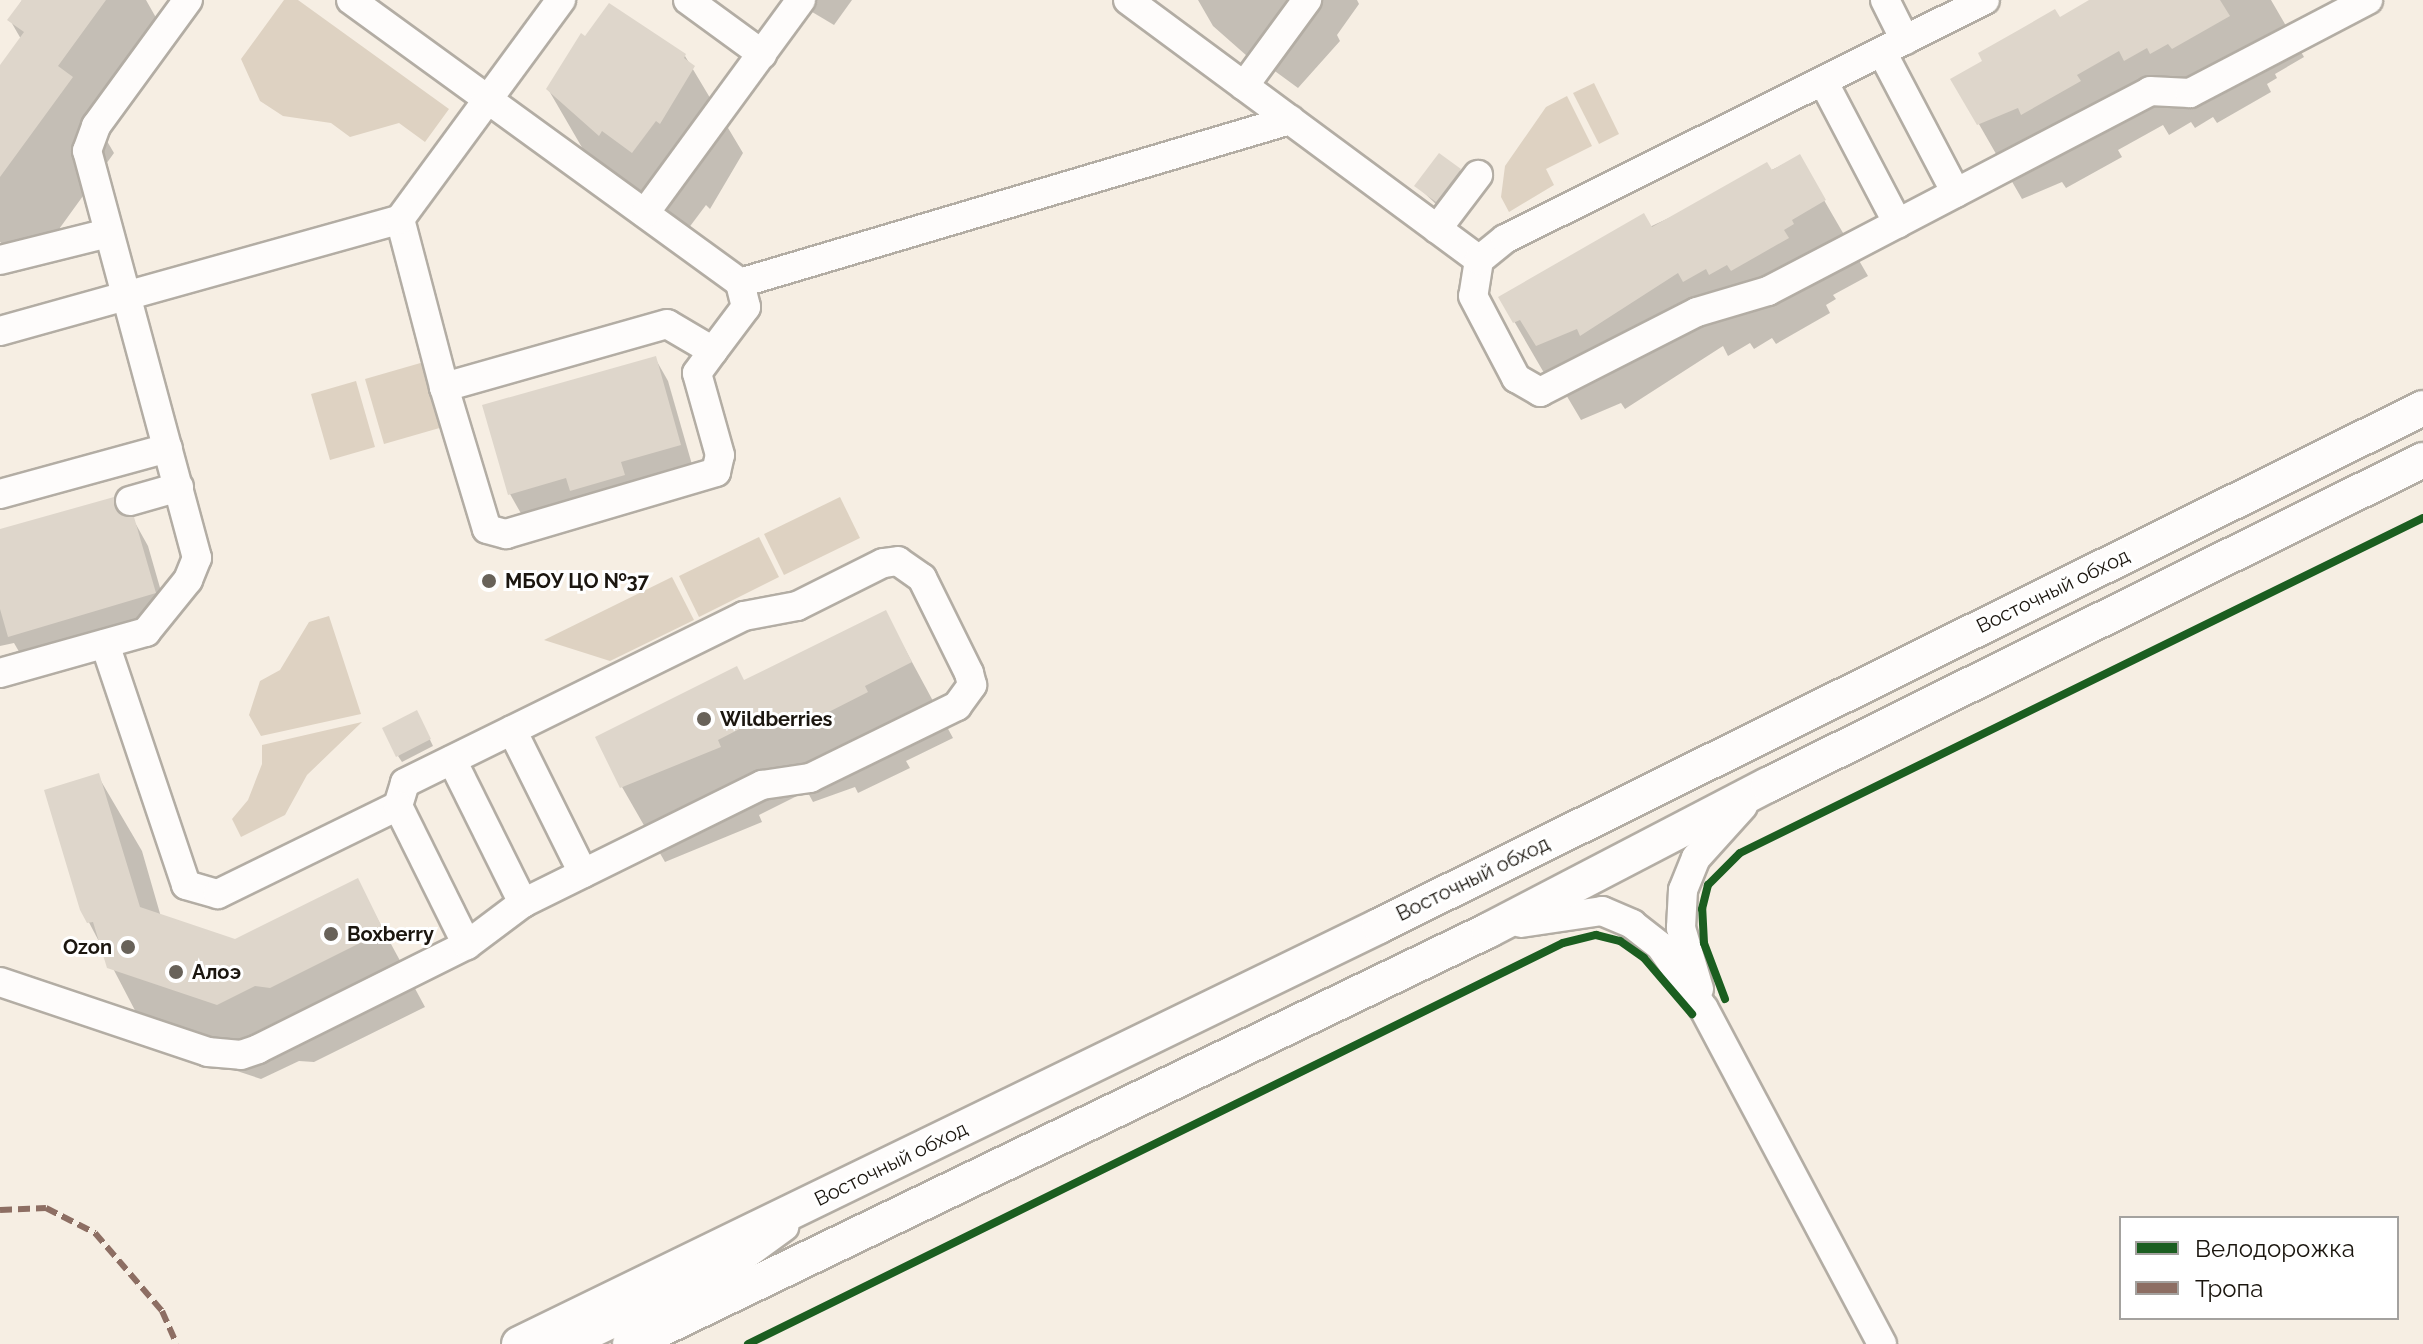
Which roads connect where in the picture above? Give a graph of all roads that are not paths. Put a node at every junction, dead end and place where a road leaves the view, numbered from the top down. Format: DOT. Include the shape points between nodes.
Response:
graph roads {
  1 [pos="188,0"];
  2 [pos="561,0"];
  3 [pos="688,0"];
  4 [pos="1128,0"];
  5 [pos="1307,0"];
  6 [pos="1885,0"];
  7 [pos="1985,0"];
  8 [pos="2368,0"];
  9 [pos="356,1"];
  10 [pos="799,1"];
  11 [pos="2327,9"];
  12 [pos="1893,46"];
  13 [pos="762,54"];
  14 [pos="1823,81"];
  15 [pos="1244,86"];
  16 [pos="488,99"];
  17 [pos="1290,120"];
  18 [pos="1478,175"];
  19 [pos="1956,193"];
  20 [pos="645,213"];
  21 [pos="400,219"];
  22 [pos="1898,224"];
  23 [pos="1437,229"];
  24 [pos="108,233"];
  25 [pos="0,260"];
  26 [pos="1479,260"];
  27 [pos="740,283"];
  28 [pos="126,296"];
  29 [pos="0,331"];
  30 [pos="713,351"];
  31 [pos="444,387"];
  32 [pos="2423,408"];
  33 [pos="168,448"];
  34 [pos="2423,460"];
  35 [pos="179,487"];
  36 [pos="0,494"];
  37 [pos="130,501"];
  38 [pos="105,644"];
  39 [pos="0,673"];
  40 [pos="512,730"];
  41 [pos="452,760"];
  42 [pos="1768,785"];
  43 [pos="398,806"];
  44 [pos="583,873"];
  45 [pos="523,903"];
  46 [pos="1489,930"];
  47 [pos="467,945"];
  48 [pos="0,982"];
  49 [pos="1704,1009"];
  50 [pos="827,1196"];
  51 [pos="697,1313"];
  52 [pos="519,1344"];
  53 [pos="570,1344"];
  54 [pos="630,1344"];
  55 [pos="647,1344"];
  56 [pos="1882,1344"];
  1 -- 24 [label="lane" via="89,139 89,165"];
  2 -- 16 [label="lane"];
  3 -- 13 [label="lane"];
  4 -- 15 [label="lane"];
  5 -- 15 [label="lane"];
  6 -- 12 [label="lane"];
  7 -- 12 [label="lane"];
  8 -- 11 [label="lane"];
  9 -- 16 [label="lane"];
  10 -- 13 [label="lane"];
  11 -- 19 [label="lane" via="2190,93 2150,91"];
  12 -- 14 [label="lane"];
  12 -- 19 [label="lane"];
  13 -- 20 [label="lane"];
  14 -- 22 [label="lane"];
  14 -- 26 [label="lane" via="1505,239"];
  15 -- 17 [label="lane"];
  16 -- 20 [label="lane"];
  16 -- 21 [label="lane"];
  17 -- 23 [label="lane"];
  17 -- 27 [label="lane"];
  18 -- 23 [label="lane"];
  19 -- 22 [label="lane"];
  20 -- 27 [label="lane"];
  21 -- 28 [label="lane"];
  21 -- 31 [label="lane"];
  22 -- 26 [label="lane" via="1768,291 1697,312 1540,392 1516,378 1473,296"];
  23 -- 26 [label="lane"];
  24 -- 25 [label="lane"];
  24 -- 28 [label="lane"];
  27 -- 30 [label="lane" via="746,307"];
  28 -- 29 [label="lane"];
  28 -- 33 [label="lane"];
  30 -- 31 [label="lane" via="667,324"];
  30 -- 31 [label="lane" via="697,373 720,455 716,472 506,534 497,535 482,521"];
  32 -- 50 [label="main road, Восточный обход"];
  33 -- 35 [label="lane"];
  33 -- 36 [label="lane"];
  34 -- 42 [label="main road"];
  35 -- 37 [label="lane"];
  35 -- 38 [label="lane" via="196,546 194,569 154,626"];
  38 -- 39 [label="lane"];
  38 -- 43 [label="lane" via="178,874 186,885 218,894"];
  40 -- 41 [label="lane"];
  40 -- 44 [label="lane"];
  40 -- 44 [label="lane" via="744,616 797,606 883,563 911,566 942,619 972,685 957,706 810,778 762,785"];
  41 -- 43 [label="lane" via="405,783"];
  41 -- 45 [label="lane"];
  42 -- 46 [label="main road"];
  42 -- 49 [label="lane" via="1722,824 1696,858 1683,890 1681,928"];
  43 -- 47 [label="lane"];
  44 -- 45 [label="lane"];
  45 -- 47 [label="lane"];
  46 -- 49 [label="lane" via="1560,913 1602,911 1632,924 1661,947"];
  46 -- 51 [label="main road"];
  47 -- 48 [label="lane" via="241,1055 208,1052"];
  49 -- 56 [label="lane"];
  50 -- 52 [label="main road, Восточный обход"];
  50 -- 53 [label="lane" via="726,1269"];
  51 -- 54 [label="main road"];
  51 -- 55 [label="lane"];
}
